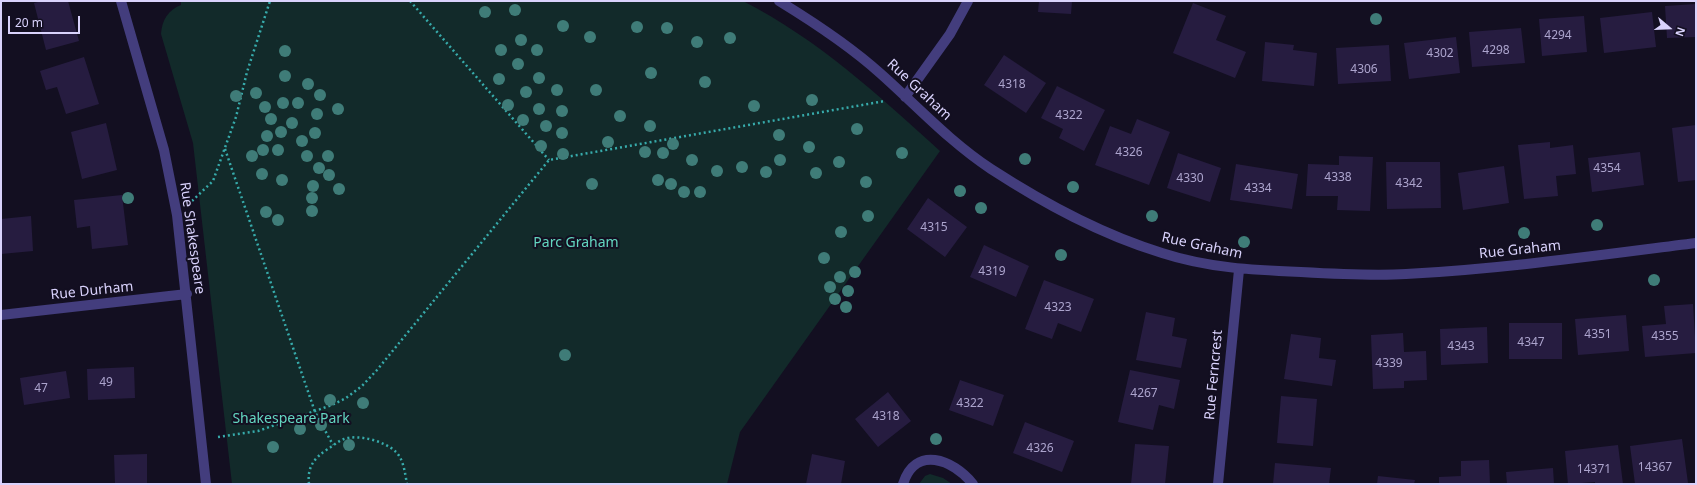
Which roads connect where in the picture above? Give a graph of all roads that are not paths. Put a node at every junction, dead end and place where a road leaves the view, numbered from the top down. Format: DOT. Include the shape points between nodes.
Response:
graph roads {
  1 [pos="121,1"];
  2 [pos="779,1"];
  3 [pos="968,1"];
  4 [pos="905,97"];
  5 [pos="1696,243"];
  6 [pos="1239,270"];
  7 [pos="187,294"];
  8 [pos="1,315"];
  9 [pos="206,484"];
  10 [pos="903,484"];
  11 [pos="972,484"];
  12 [pos="1218,484"];
  1 -- 7 [label="street, Rue Shakespeare" via="164,150 177,215"];
  2 -- 4 [label="street, Rue Graham" via="848,46"];
  3 -- 4 [label="street" via="950,34"];
  4 -- 6 [label="street, Rue Graham" via="988,167 1060,212 1163,254"];
  5 -- 6 [label="street, Rue Graham" via="1490,268 1405,274"];
  6 -- 12 [label="street, Rue Ferncrest"];
  7 -- 8 [label="street, Rue Durham"];
  7 -- 9 [label="street, Rue Shakespeare"];
  10 -- 11 [label="street" via="906,473 914,464 926,460 949,464 962,472"];
}
